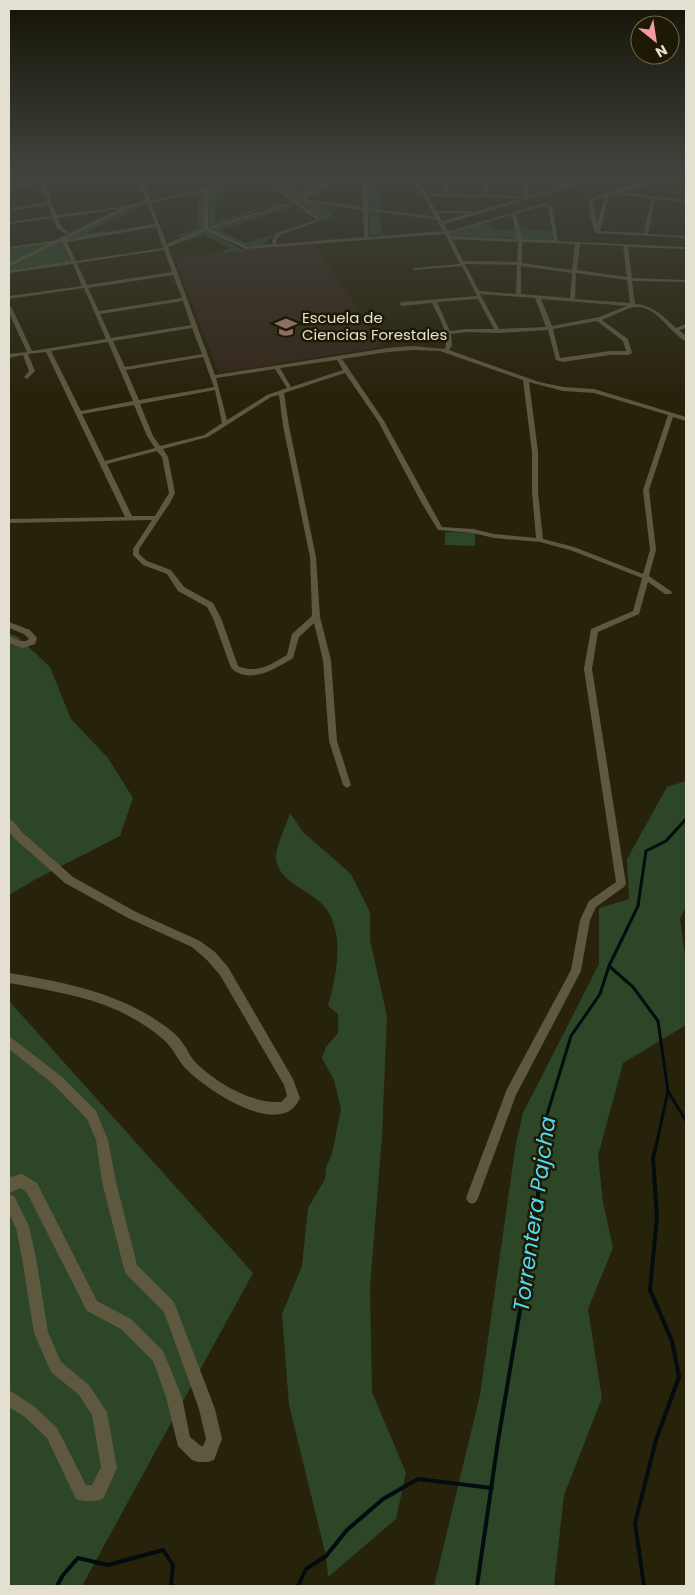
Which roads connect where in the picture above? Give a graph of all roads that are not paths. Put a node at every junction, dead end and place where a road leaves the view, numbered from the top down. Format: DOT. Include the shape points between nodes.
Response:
graph roads {
  1 [pos="44,248"];
  2 [pos="66,248"];
  3 [pos="157,248"];
  4 [pos="166,248"];
  5 [pos="454,248"];
  6 [pos="520,248"];
  7 [pos="577,248"];
  8 [pos="625,248"];
  9 [pos="74,263"];
  10 [pos="461,263"];
  11 [pos="519,264"];
  12 [pos="9,265"];
  13 [pos="414,269"];
  14 [pos="574,271"];
  15 [pos="9,272"];
  16 [pos="176,273"];
  17 [pos="629,279"];
  18 [pos="686,281"];
  19 [pos="85,287"];
  20 [pos="479,294"];
  21 [pos="518,295"];
  22 [pos="537,296"];
  23 [pos="9,298"];
  24 [pos="185,299"];
  25 [pos="572,299"];
  26 [pos="434,301"];
  27 [pos="402,304"];
  28 [pos="633,305"];
  29 [pos="9,308"];
  30 [pos="97,312"];
  31 [pos="598,319"];
  32 [pos="12,322"];
  33 [pos="194,326"];
  34 [pos="686,326"];
  35 [pos="550,329"];
  36 [pos="676,330"];
  37 [pos="497,331"];
  38 [pos="448,333"];
  39 [pos="686,339"];
  40 [pos="109,340"];
  41 [pos="48,350"];
  42 [pos="446,351"];
  43 [pos="28,353"];
  44 [pos="204,355"];
  45 [pos="9,356"];
  46 [pos="338,357"];
  47 [pos="276,367"];
  48 [pos="123,369"];
  49 [pos="346,371"];
  50 [pos="27,377"];
  51 [pos="213,377"];
  52 [pos="526,379"];
  53 [pos="217,388"];
  54 [pos="290,389"];
  55 [pos="281,392"];
  56 [pos="136,403"];
  57 [pos="78,413"];
  58 [pos="671,414"];
  59 [pos="686,419"];
  60 [pos="225,425"];
  61 [pos="160,450"];
  62 [pos="104,463"];
  63 [pos="130,517"];
  64 [pos="155,518"];
  65 [pos="9,521"];
  66 [pos="540,540"];
  67 [pos="646,578"];
  68 [pos="668,592"];
  69 [pos="316,617"];
  70 [pos="9,625"];
  71 [pos="9,639"];
  72 [pos="346,785"];
  73 [pos="9,824"];
  74 [pos="9,978"];
  75 [pos="9,1042"];
  76 [pos="9,1186"];
  77 [pos="472,1198"];
  78 [pos="9,1201"];
  79 [pos="9,1398"];
  1 -- 12 [label="street"];
  2 -- 9 [label="street"];
  3 -- 9 [label="street"];
  4 -- 16 [label="street"];
  5 -- 10 [label="street"];
  6 -- 11 [label="street"];
  7 -- 14 [label="street"];
  8 -- 17 [label="street"];
  9 -- 15 [label="street"];
  9 -- 19 [label="street"];
  10 -- 11 [label="street"];
  10 -- 13 [label="street"];
  10 -- 20 [label="street"];
  11 -- 14 [label="street"];
  11 -- 21 [label="street"];
  14 -- 17 [label="street"];
  14 -- 25 [label="street"];
  16 -- 19 [label="street"];
  16 -- 24 [label="street"];
  17 -- 18 [label="street"];
  17 -- 28 [label="street"];
  19 -- 23 [label="street"];
  19 -- 30 [label="street"];
  20 -- 21 [label="street"];
  20 -- 26 [label="street"];
  20 -- 37 [label="street"];
  21 -- 22 [label="street"];
  22 -- 25 [label="street"];
  22 -- 35 [label="street"];
  24 -- 30 [label="street"];
  24 -- 33 [label="street"];
  25 -- 28 [label="street"];
  26 -- 27 [label="street"];
  26 -- 38 [label="street"];
  28 -- 31 [label="street"];
  28 -- 36 [label="street" via="650,308"];
  29 -- 32 [label="street"];
  30 -- 40 [label="street"];
  31 -- 35 [label="street"];
  31 -- 35 [label="street" via="626,340 629,354 610,353 563,360 558,358"];
  32 -- 43 [label="street"];
  33 -- 40 [label="street"];
  33 -- 44 [label="street"];
  34 -- 36 [label="street"];
  35 -- 37 [label="street"];
  36 -- 39 [label="street"];
  37 -- 38 [label="street"];
  38 -- 42 [label="street"];
  40 -- 41 [label="street"];
  40 -- 48 [label="street"];
  41 -- 43 [label="street"];
  41 -- 57 [label="street"];
  42 -- 46 [label="street" via="413,348"];
  42 -- 52 [label="street"];
  43 -- 45 [label="street"];
  43 -- 50 [label="street" via="32,371"];
  44 -- 48 [label="street"];
  44 -- 51 [label="street"];
  46 -- 47 [label="street"];
  46 -- 49 [label="street"];
  47 -- 51 [label="street"];
  47 -- 54 [label="street"];
  48 -- 56 [label="street"];
  49 -- 54 [label="street"];
  49 -- 66 [label="street" via="381,421 418,494 440,529"];
  51 -- 53 [label="street"];
  52 -- 58 [label="street" via="562,389 594,391"];
  52 -- 66 [label="street" via="535,452"];
  53 -- 56 [label="street"];
  53 -- 60 [label="street"];
  54 -- 55 [label="street"];
  55 -- 60 [label="street" via="260,401"];
  55 -- 69 [label="street" via="313,557"];
  56 -- 57 [label="street"];
  56 -- 61 [label="street" via="150,436"];
  57 -- 62 [label="street"];
  58 -- 59 [label="street"];
  58 -- 67 [label="street" via="646,490 653,550"];
  60 -- 61 [label="street" via="206,436"];
  61 -- 62 [label="street"];
  61 -- 64 [label="street" via="165,458 172,493"];
  62 -- 63 [label="street"];
  63 -- 64 [label="street"];
  63 -- 65 [label="street"];
  64 -- 69 [label="street" via="136,548 136,555 145,563 169,572 181,589 210,605 235,668 247,674 269,670 290,656 295,636"];
  66 -- 67 [label="street" via="572,548"];
  67 -- 68 [label="street"];
  67 -- 77 [label="street" via="636,612 594,631 588,669 621,884 592,904 585,920 576,971 512,1093"];
  69 -- 72 [label="street" via="327,660 334,741"];
  70 -- 71 [label="street" via="33,638 26,645"];
  73 -- 74 [label="street" via="69,880 132,915 196,944 211,956 224,971 289,1083 294,1098 284,1108 266,1108 210,1082 189,1064 177,1045 138,1015 76,989"];
  75 -- 76 [label="street" via="57,1080 92,1114 102,1140 130,1269 169,1308 207,1409 214,1439 208,1454 198,1454 183,1441 174,1397 158,1356 126,1324 92,1306 32,1188 22,1181"];
  78 -- 79 [label="street" via="22,1226 30,1258 41,1333 56,1367 84,1390 99,1412 109,1468 98,1493 82,1493 52,1433"];
}
